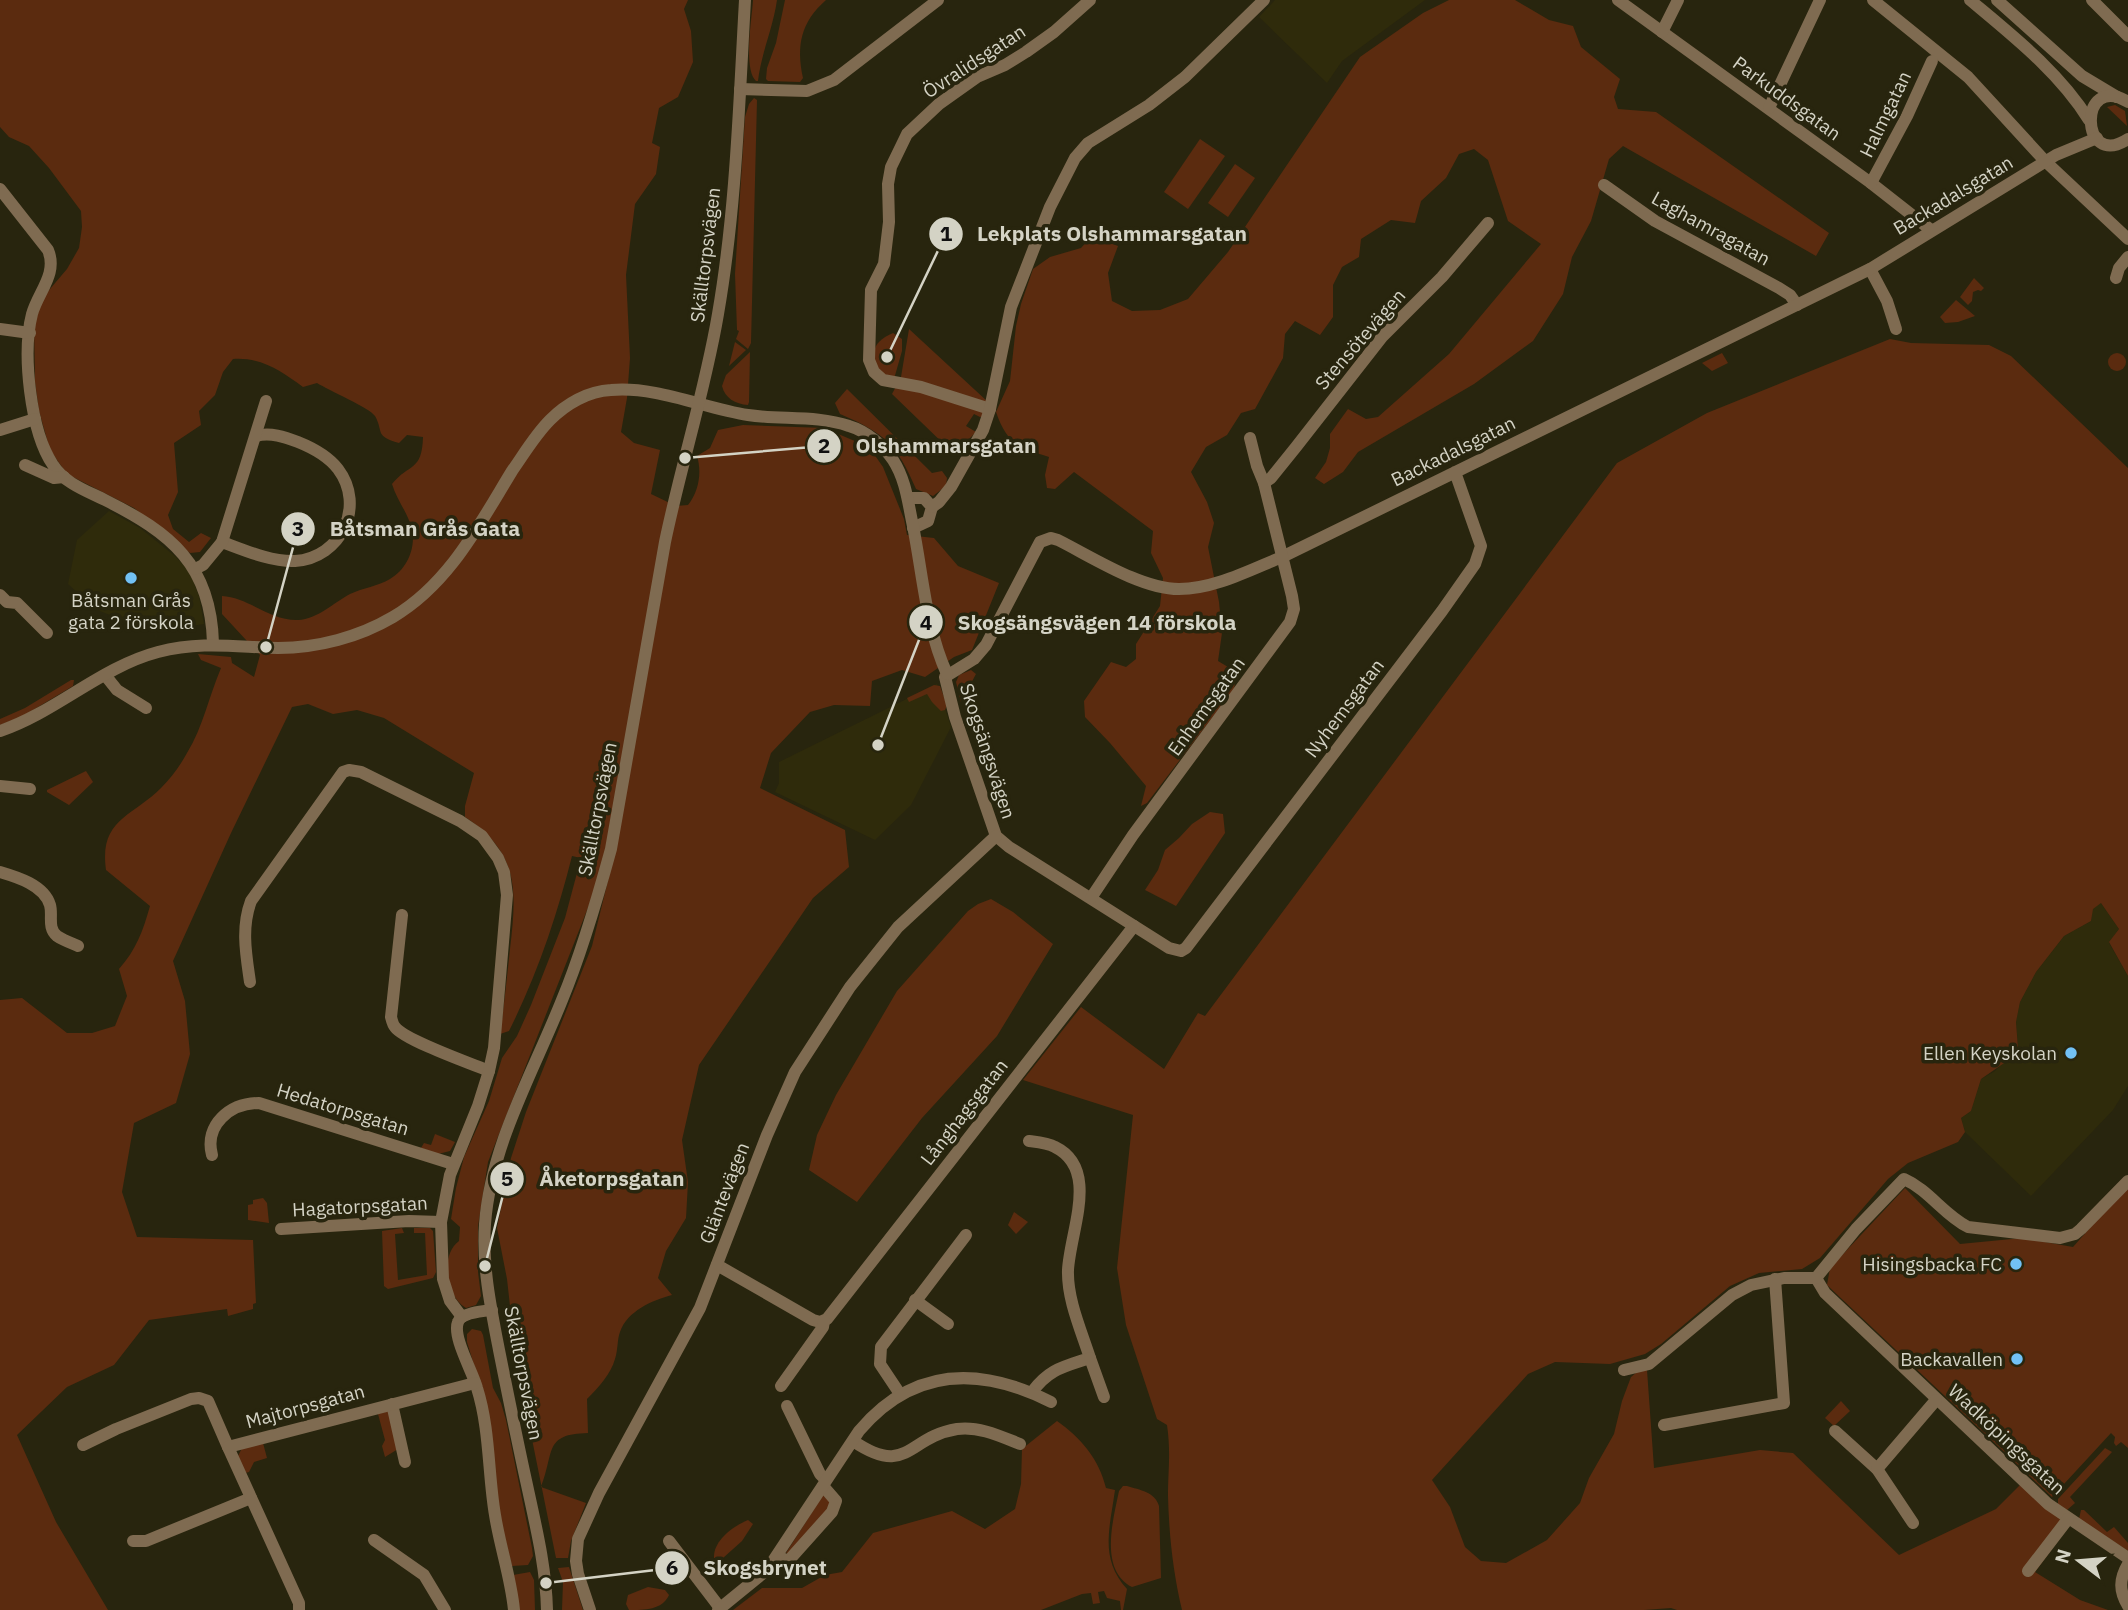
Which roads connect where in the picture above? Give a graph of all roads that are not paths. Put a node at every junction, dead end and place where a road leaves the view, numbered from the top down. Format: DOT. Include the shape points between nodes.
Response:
graph roads {
  1 [pos="744,0"];
  2 [pos="938,0"];
  3 [pos="1090,0"];
  4 [pos="1264,0"];
  5 [pos="1618,0"];
  6 [pos="1678,0"];
  7 [pos="1820,0"];
  8 [pos="1873,0"];
  9 [pos="1970,0"];
  10 [pos="1997,0"];
  11 [pos="2092,0"];
  12 [pos="2128,16"];
  13 [pos="2118,25"];
  14 [pos="1662,32"];
  15 [pos="2128,36"];
  16 [pos="1932,61"];
  17 [pos="740,89"];
  18 [pos="2122,99"];
  19 [pos="1769,108"];
  20 [pos="2092,128"];
  21 [pos="2128,139"];
  22 [pos="2111,145"];
  23 [pos="2128,154"];
  24 [pos="2050,158"];
  25 [pos="1871,183"];
  26 [pos="1604,185"];
  27 [pos="0,189"];
  28 [pos="1488,223"];
  29 [pos="1931,230"];
  30 [pos="2128,239"];
  31 [pos="2128,257"];
  32 [pos="1870,269"];
  33 [pos="2116,278"];
  34 [pos="1797,305"];
  35 [pos="0,329"];
  36 [pos="1896,329"];
  37 [pos="30,333"];
  38 [pos="266,401"];
  39 [pos="700,404"];
  40 [pos="990,409"];
  41 [pos="35,419"];
  42 [pos="0,430"];
  43 [pos="256,436"];
  44 [pos="1250,438"];
  45 [pos="25,465"];
  46 [pos="1455,472"];
  47 [pos="64,477"];
  48 [pos="1264,483"];
  49 [pos="908,498"];
  50 [pos="932,507"];
  51 [pos="913,528"];
  52 [pos="1044,539"];
  53 [pos="222,542"];
  54 [pos="1282,557"];
  55 [pos="195,569"];
  56 [pos="0,595"];
  57 [pos="47,633"];
  58 [pos="213,643"];
  59 [pos="947,674"];
  60 [pos="105,675"];
  61 [pos="146,708"];
  62 [pos="0,731"];
  63 [pos="0,786"];
  64 [pos="30,789"];
  65 [pos="996,836"];
  66 [pos="0,872"];
  67 [pos="1091,898"];
  68 [pos="402,915"];
  69 [pos="1134,926"];
  70 [pos="78,946"];
  71 [pos="1181,951"];
  72 [pos="250,982"];
  73 [pos="489,1071"];
  74 [pos="1029,1140"];
  75 [pos="212,1155"];
  76 [pos="453,1164"];
  77 [pos="2128,1181"];
  78 [pos="441,1222"];
  79 [pos="281,1229"];
  80 [pos="966,1235"];
  81 [pos="717,1265"];
  82 [pos="1816,1278"];
  83 [pos="1775,1279"];
  84 [pos="915,1300"];
  85 [pos="492,1310"];
  86 [pos="462,1317"];
  87 [pos="824,1321"];
  88 [pos="948,1324"];
  89 [pos="1090,1358"];
  90 [pos="1623,1370"];
  91 [pos="475,1382"];
  92 [pos="781,1386"];
  93 [pos="1032,1392"];
  94 [pos="900,1394"];
  95 [pos="1104,1397"];
  96 [pos="1936,1401"];
  97 [pos="1051,1402"];
  98 [pos="392,1404"];
  99 [pos="787,1406"];
  100 [pos="1664,1425"];
  101 [pos="1835,1431"];
  102 [pos="853,1441"];
  103 [pos="1020,1444"];
  104 [pos="83,1445"];
  105 [pos="228,1447"];
  106 [pos="405,1462"];
  107 [pos="1877,1469"];
  108 [pos="825,1483"];
  109 [pos="251,1498"];
  110 [pos="2068,1519"];
  111 [pos="1913,1523"];
  112 [pos="374,1540"];
  113 [pos="133,1541"];
  114 [pos="669,1541"];
  115 [pos="777,1556"];
  116 [pos="2128,1558"];
  117 [pos="2128,1564"];
  118 [pos="2028,1571"];
  119 [pos="2128,1606"];
  120 [pos="719,1609"];
  121 [pos="299,1610"];
  122 [pos="444,1610"];
  123 [pos="514,1610"];
  124 [pos="547,1610"];
  125 [pos="590,1610"];
  1 -- 17 [label="street, Skälltorpsvägen"];
  2 -- 17 [label="street" via="834,80 807,91"];
  3 -- 40 [label="street, Övralidsgatan" via="1023,54 977,77 939,104 907,134 891,167 884,264 872,290 869,360 883,380"];
  4 -- 40 [label="street" via="1159,98 1088,143 1046,203 1011,307"];
  5 -- 14 [label="street, Parkuddsgatan"];
  6 -- 14 [label="street"];
  7 -- 19 [label="street"];
  8 -- 24 [label="street" via="1968,77"];
  9 -- 20 [label="street" via="2040,60"];
  10 -- 18 [label="street" via="2082,76"];
  11 -- 13 [label="street"];
  12 -- 13 [label="street"];
  13 -- 15 [label="street"];
  14 -- 19 [label="street, Parkuddsgatan"];
  16 -- 25 [label="street, Halmgatan"];
  17 -- 39 [label="street, Skälltorpsvägen" via="724,269"];
  18 -- 20 [label="street, Backadalsgatan" via="2106,97 2096,103"];
  19 -- 25 [label="street, Parkuddsgatan"];
  20 -- 22 [label="street"];
  20 -- 24 [label="street, Backadalsgatan"];
  21 -- 22 [label="street"];
  22 -- 23 [label="street"];
  24 -- 29 [label="street, Backadalsgatan"];
  24 -- 30 [label="street"];
  25 -- 29 [label="street, Parkuddsgatan"];
  26 -- 34 [label="street, Laghamragatan" via="1655,221 1779,288"];
  27 -- 37 [label="street" via="52,260"];
  28 -- 48 [label="street, Stensötevägen" via="1382,337"];
  29 -- 32 [label="street, Backadalsgatan"];
  31 -- 33 [label="street"];
  32 -- 34 [label="street, Backadalsgatan"];
  32 -- 36 [label="street"];
  34 -- 46 [label="street, Backadalsgatan"];
  35 -- 37 [label="street"];
  37 -- 41 [label="street"];
  38 -- 43 [label="street"];
  39 -- 49 [label="street" via="751,416 852,426 892,458"];
  39 -- 58 [label="street" via="629,390 606,390 578,400 543,428 449,569 400,613 362,632 317,645 279,648"];
  39 -- 85 [label="street, Skälltorpsvägen" via="674,497 608,860 564,998 505,1132 492,1177 484,1238"];
  40 -- 50 [label="street" via="951,487"];
  41 -- 42 [label="street"];
  41 -- 47 [label="street" via="53,465"];
  43 -- 53 [label="street"];
  43 -- 53 [label="street" via="287,438 329,459 348,490 348,521 324,552 295,561"];
  44 -- 48 [label="street, Enhemsgatan"];
  45 -- 47 [label="street" via="54,478"];
  46 -- 54 [label="street, Backadalsgatan"];
  46 -- 71 [label="street, Nyhemsgatan" via="1481,544 1475,564"];
  47 -- 55 [label="street" via="145,521"];
  48 -- 54 [label="street, Enhemsgatan"];
  49 -- 50 [label="street" via="925,498"];
  49 -- 51 [label="street"];
  50 -- 51 [label="street" via="928,521"];
  51 -- 59 [label="street" via="929,621"];
  52 -- 54 [label="street, Backadalsgatan" via="1051,538 1129,575 1177,589 1212,583"];
  52 -- 59 [label="street, Skogsängsvägen" via="1036,546 986,645 974,659"];
  53 -- 55 [label="street"];
  54 -- 67 [label="street, Enhemsgatan" via="1293,600 1290,622"];
  55 -- 58 [label="street" via="207,596"];
  56 -- 57 [label="street" via="17,603"];
  58 -- 60 [label="street" via="158,652"];
  59 -- 65 [label="street, Skogsängsvägen" via="944,680 955,717"];
  60 -- 61 [label="street" via="117,690"];
  60 -- 62 [label="street"];
  63 -- 64 [label="street"];
  65 -- 67 [label="street, Skogsängsvägen"];
  65 -- 81 [label="street, Gläntevägen" via="898,927 825,1023 766,1135"];
  66 -- 70 [label="street" via="39,890 49,902 51,928"];
  67 -- 69 [label="street, Skogsängsvägen"];
  68 -- 73 [label="street" via="391,1017 394,1026 438,1051"];
  69 -- 71 [label="street, Skogsängsvägen"];
  69 -- 87 [label="street, Långhagsgatan"];
  72 -- 73 [label="street" via="245,943 251,901 339,776 349,770 361,772 474,830 501,865 506,902"];
  73 -- 76 [label="street"];
  74 -- 89 [label="street" via="1054,1146 1071,1158 1081,1183 1068,1271 1070,1294"];
  75 -- 76 [label="street, Hedatorpsgatan" via="211,1135 223,1115 258,1103"];
  76 -- 78 [label="street"];
  77 -- 82 [label="street" via="2081,1229 2060,1238 1968,1227 1904,1180"];
  78 -- 79 [label="street, Hagatorpsgatan"];
  78 -- 86 [label="street" via="443,1279 450,1301"];
  80 -- 84 [label="street"];
  81 -- 87 [label="street" via="813,1320"];
  81 -- 125 [label="street, Gläntevägen" via="700,1308 578,1539 578,1574"];
  82 -- 83 [label="street"];
  82 -- 96 [label="street, Wadköpingsgatan" via="1825,1293"];
  83 -- 90 [label="street" via="1751,1284 1732,1295 1649,1364"];
  83 -- 100 [label="street" via="1784,1403"];
  84 -- 88 [label="street"];
  84 -- 94 [label="street" via="879,1353 882,1368"];
  85 -- 86 [label="street"];
  85 -- 124 [label="street, Skälltorpsvägen" via="541,1548"];
  86 -- 91 [label="street" via="459,1338"];
  87 -- 92 [label="street, Långhagsgatan"];
  89 -- 93 [label="street" via="1042,1378"];
  89 -- 95 [label="street"];
  91 -- 98 [label="street, Majtorpsgatan"];
  91 -- 123 [label="street"];
  93 -- 94 [label="street" via="971,1377 928,1383"];
  93 -- 97 [label="street"];
  94 -- 102 [label="street" via="876,1412"];
  96 -- 107 [label="street"];
  96 -- 110 [label="street, Wadköpingsgatan"];
  98 -- 105 [label="street, Majtorpsgatan"];
  98 -- 106 [label="street, Majtorpsgatan"];
  99 -- 108 [label="street"];
  101 -- 107 [label="street"];
  102 -- 103 [label="street" via="873,1454 890,1457 961,1429 984,1431"];
  102 -- 108 [label="street"];
  104 -- 105 [label="street, Majtorpsgatan" via="199,1398 208,1401"];
  105 -- 109 [label="street, Majtorpsgatan"];
  107 -- 111 [label="street"];
  108 -- 115 [label="street"];
  108 -- 115 [label="street" via="835,1501 832,1512 790,1559"];
  109 -- 113 [label="street" via="146,1541"];
  109 -- 121 [label="street, Majtorpsgatan"];
  110 -- 116 [label="street, Wadköpingsgatan"];
  110 -- 118 [label="street, Wadköpingsgatan"];
  112 -- 122 [label="street" via="424,1575"];
  114 -- 120 [label="street"];
  115 -- 120 [label="street" via="751,1585"];
  117 -- 119 [label="street" via="2120,1586"];
}
